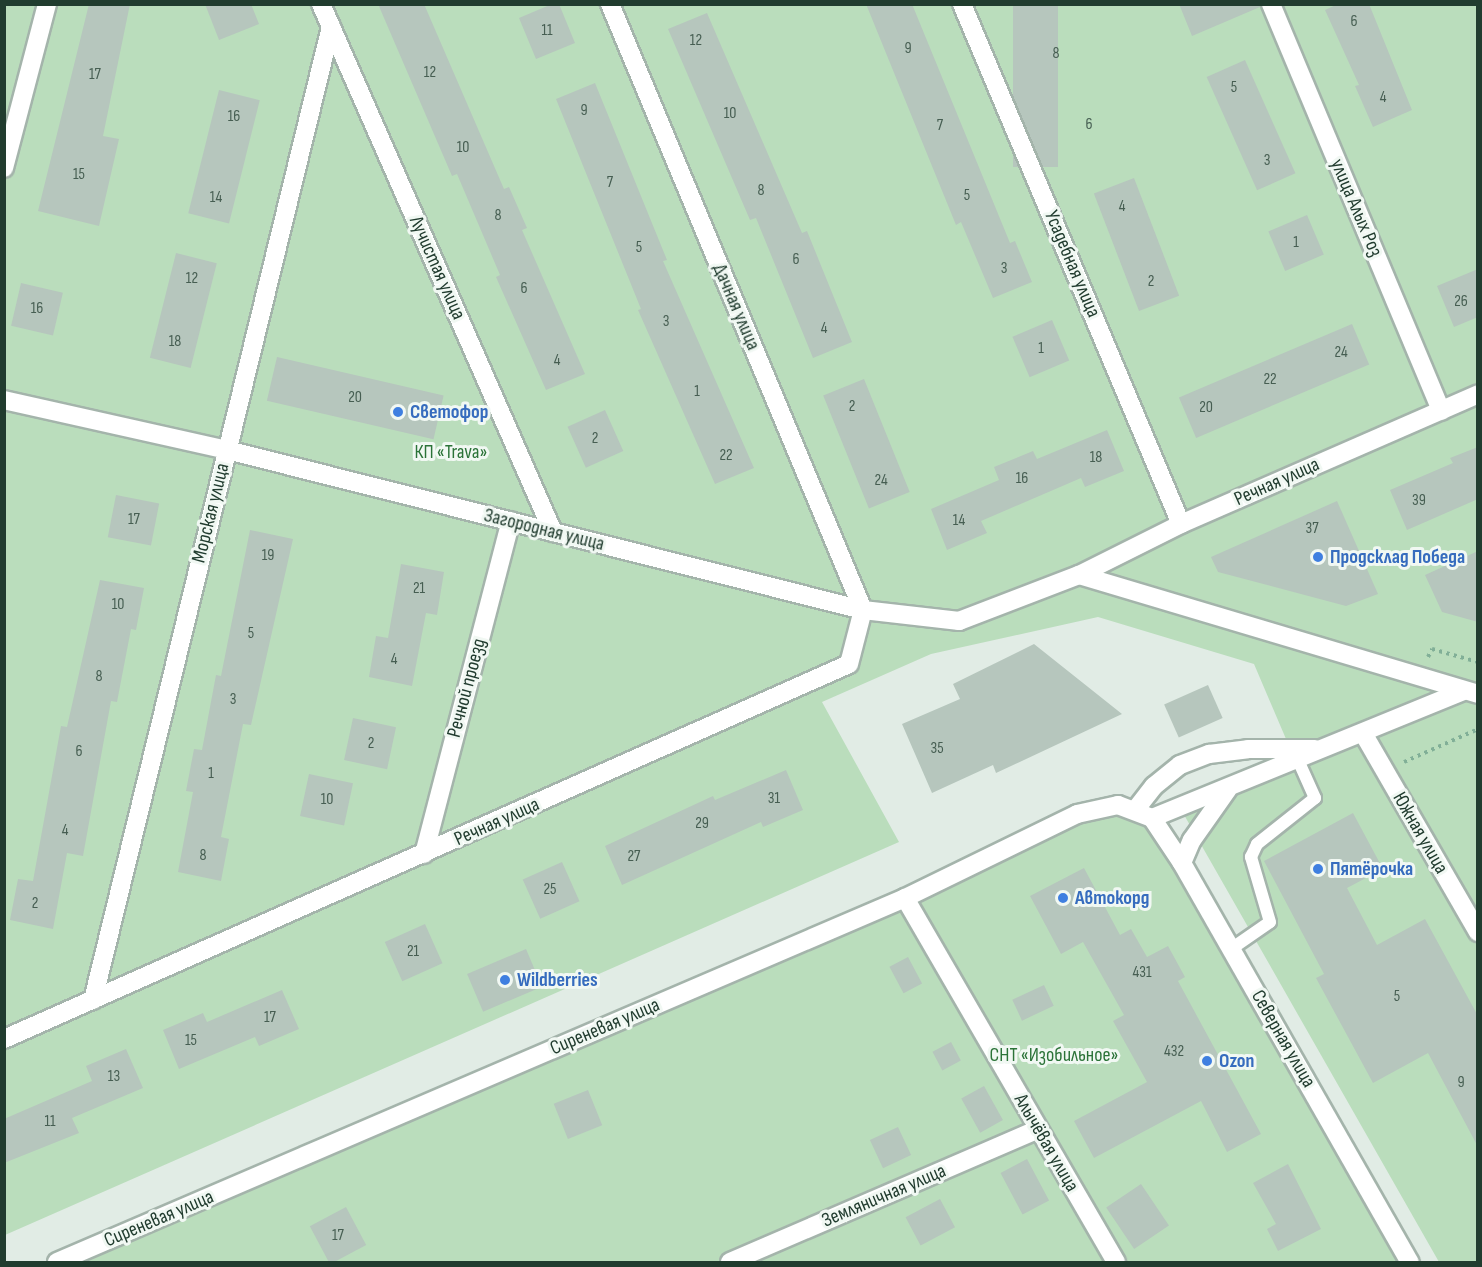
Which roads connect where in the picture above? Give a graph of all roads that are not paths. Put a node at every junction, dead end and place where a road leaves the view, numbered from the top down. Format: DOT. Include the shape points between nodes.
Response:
graph roads {
  1 [pos="47,4"];
  2 [pos="321,4"];
  3 [pos="610,4"];
  4 [pos="962,4"];
  5 [pos="1270,4"];
  6 [pos="331,27"];
  7 [pos="4,168"];
  8 [pos="1478,394"];
  9 [pos="4,400"];
  10 [pos="1441,411"];
  11 [pos="227,450"];
  12 [pos="511,521"];
  13 [pos="1181,524"];
  14 [pos="553,532"];
  15 [pos="1079,575"];
  16 [pos="863,610"];
  17 [pos="1470,693"];
  18 [pos="1363,733"];
  19 [pos="1323,749"];
  20 [pos="1298,760"];
  21 [pos="1231,787"];
  22 [pos="1144,814"];
  23 [pos="424,854"];
  24 [pos="1182,863"];
  25 [pos="905,898"];
  26 [pos="1478,932"];
  27 [pos="1231,949"];
  28 [pos="93,1000"];
  29 [pos="4,1039"];
  30 [pos="1037,1130"];
  31 [pos="57,1263"];
  32 [pos="730,1263"];
  33 [pos="1116,1263"];
  34 [pos="1410,1263"];
  1 -- 7 [label="street"];
  2 -- 6 [label="street, Лучистая улица"];
  3 -- 16 [label="street, Дачная улица"];
  4 -- 13 [label="street, Усадебная улица"];
  5 -- 10 [label="street, улица Алых Роз"];
  6 -- 11 [label="street, Морская улица"];
  6 -- 14 [label="street, Лучистая улица"];
  8 -- 10 [label="street, Речная улица"];
  9 -- 11 [label="street, Загородная улица"];
  10 -- 13 [label="street, Речная улица"];
  11 -- 12 [label="street, Загородная улица"];
  11 -- 28 [label="street, Морская улица"];
  12 -- 14 [label="street, Загородная улица"];
  12 -- 23 [label="street, Речной проезд"];
  13 -- 15 [label="street, Речная улица"];
  14 -- 16 [label="street, Загородная улица"];
  15 -- 16 [label="street, Загородная улица" via="959,621"];
  15 -- 17 [label="street"];
  16 -- 23 [label="street, Речная улица" via="849,663"];
  17 -- 18 [label="street"];
  18 -- 19 [label="street"];
  18 -- 26 [label="street, Южная улица"];
  19 -- 20 [label="street"];
  19 -- 22 [label="street" via="1248,749 1209,754 1180,765 1154,786"];
  20 -- 21 [label="street"];
  20 -- 27 [label="lane" via="1315,798 1257,844 1251,857 1270,922"];
  21 -- 22 [label="street"];
  21 -- 24 [label="street" via="1197,832"];
  22 -- 24 [label="street, Северная улица"];
  22 -- 25 [label="street, Сиреневая улица" via="1118,805 1077,814"];
  23 -- 28 [label="street, Речная улица"];
  24 -- 27 [label="street, Северная улица"];
  25 -- 30 [label="street, Алычёвая улица"];
  25 -- 31 [label="street, Сиреневая улица"];
  27 -- 34 [label="street, Северная улица"];
  28 -- 29 [label="street, Речная улица"];
  30 -- 32 [label="street, Земляничная улица"];
  30 -- 33 [label="street, Алычёвая улица"];
}
